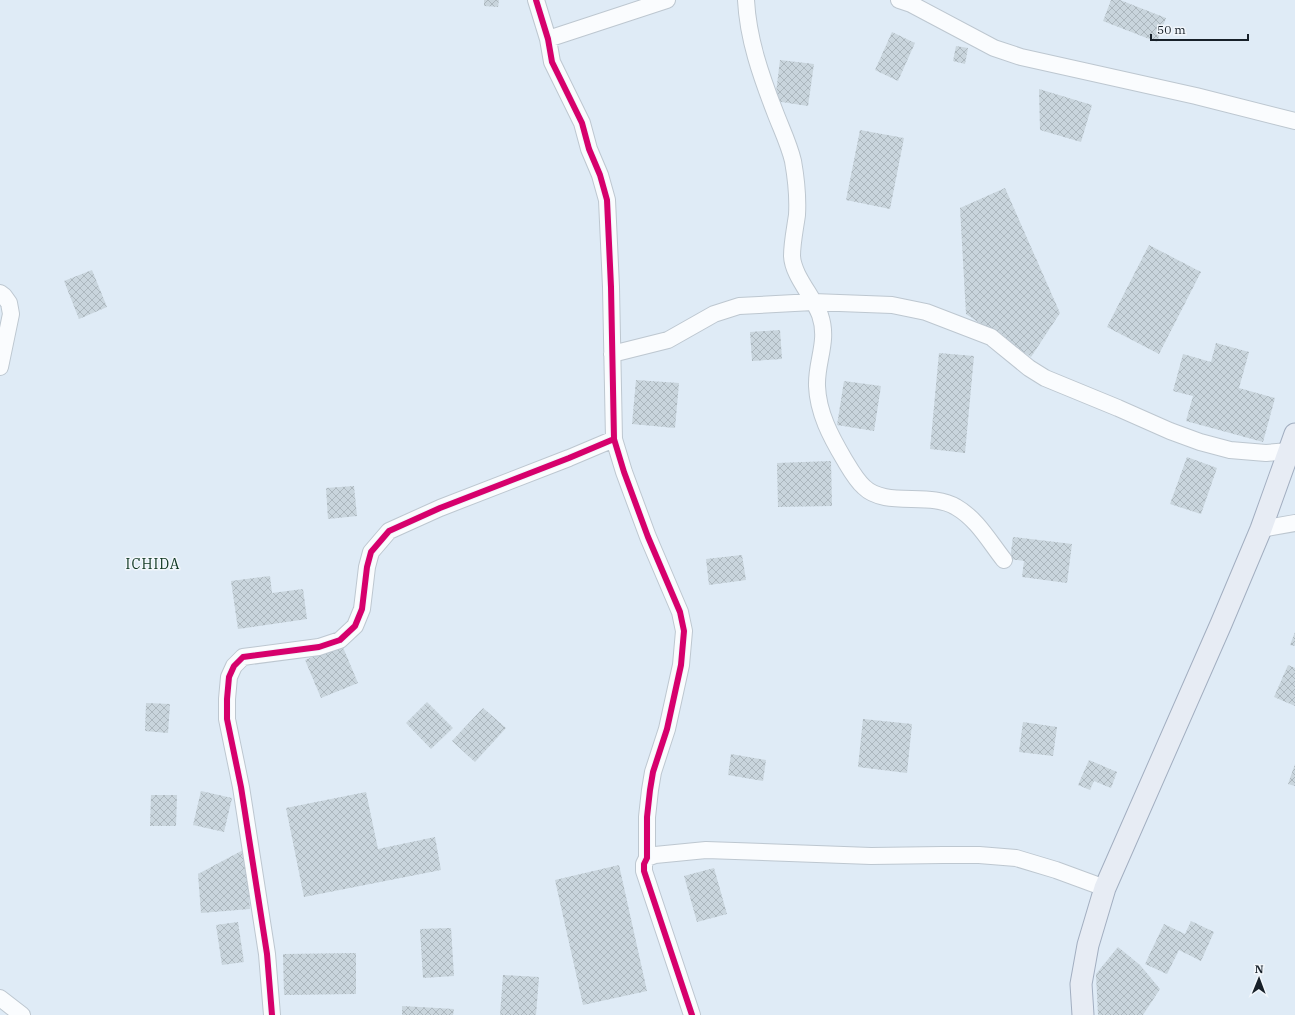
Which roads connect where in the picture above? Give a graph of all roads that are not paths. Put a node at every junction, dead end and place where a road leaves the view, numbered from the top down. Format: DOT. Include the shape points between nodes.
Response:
graph roads {
  1 [pos="536,0"];
  2 [pos="667,0"];
  3 [pos="746,0"];
  4 [pos="899,0"];
  5 [pos="548,39"];
  6 [pos="1295,121"];
  7 [pos="0,293"];
  8 [pos="813,302"];
  9 [pos="612,354"];
  10 [pos="0,367"];
  11 [pos="614,439"];
  12 [pos="1292,443"];
  13 [pos="1295,523"];
  14 [pos="1261,529"];
  15 [pos="1004,560"];
  16 [pos="647,858"];
  17 [pos="1105,888"];
  18 [pos="0,998"];
  19 [pos="22,1015"];
  20 [pos="272,1015"];
  21 [pos="692,1015"];
  22 [pos="1083,1015"];
  1 -- 5 [label="street"];
  2 -- 5 [label="street"];
  3 -- 8 [label="street" via="754,53 792,160 797,212 792,257"];
  4 -- 6 [label="street" via="994,48 1021,57"];
  5 -- 9 [label="street" via="552,62 582,123 607,200"];
  7 -- 10 [label="street" via="9,303 11,314"];
  8 -- 9 [label="street" via="739,306 714,314 668,340"];
  8 -- 12 [label="street" via="892,305 926,312 991,337 1045,378 1200,442 1230,450 1266,453"];
  8 -- 15 [label="street" via="820,316 824,337 818,368 820,408 829,433 864,488 878,496 934,500 955,506 973,519"];
  9 -- 11 [label="street"];
  11 -- 16 [label="street" via="648,537 680,612 684,632 681,665 650,790"];
  11 -- 20 [label="street" via="389,531 371,552 362,609 355,626 340,640 319,647 243,657 234,666 229,677 227,719 241,787 267,954"];
  12 -- 14 [label="main road"];
  13 -- 14 [label="street"];
  14 -- 17 [label="main road"];
  16 -- 17 [label="street" via="655,854 706,850 1016,858"];
  16 -- 21 [label="street" via="644,864 646,880"];
  17 -- 22 [label="main road" via="1088,945 1081,984"];
  18 -- 19 [label="street"];
}
